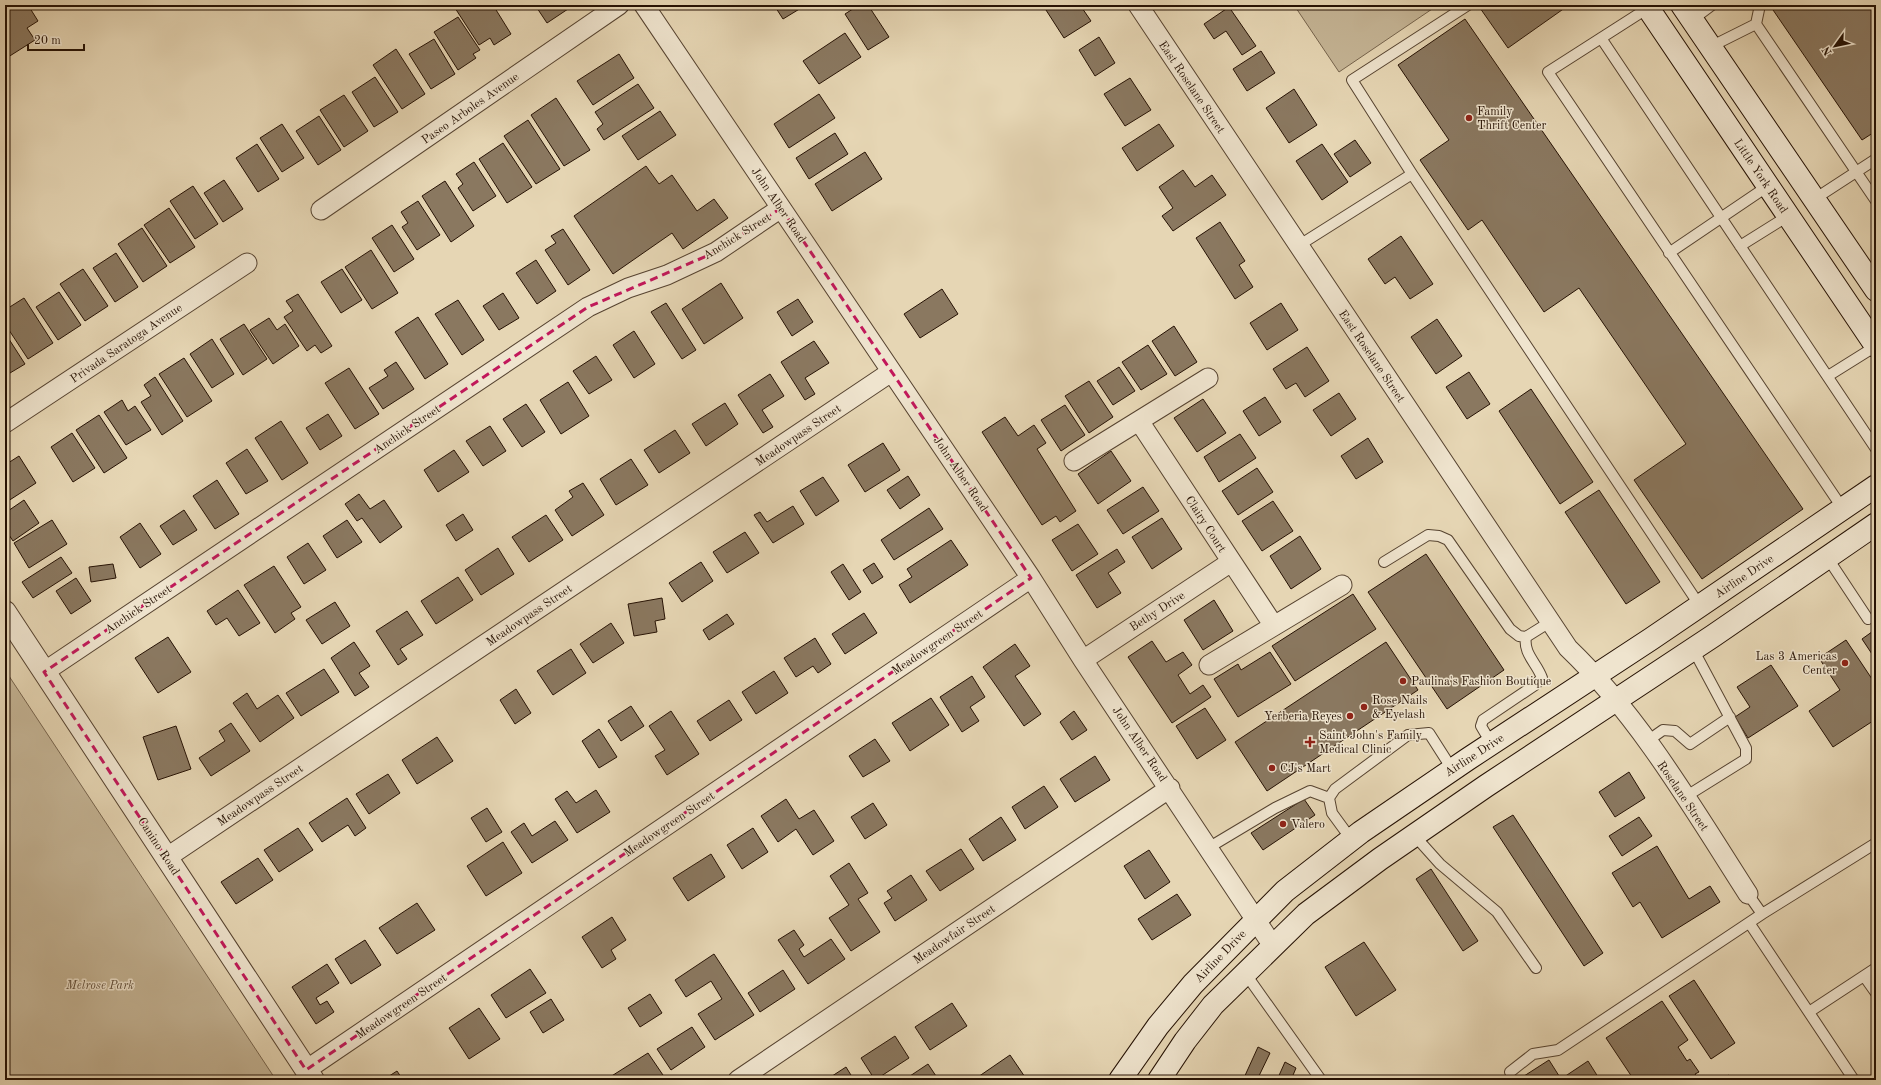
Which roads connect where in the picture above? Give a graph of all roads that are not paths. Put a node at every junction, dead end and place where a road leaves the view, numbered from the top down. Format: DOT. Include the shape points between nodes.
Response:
graph roads {
  1 [pos="619,5"];
  2 [pos="644,5"];
  3 [pos="1138,5"];
  4 [pos="1468,5"];
  5 [pos="1712,5"];
  6 [pos="1760,5"];
  7 [pos="1649,6"];
  8 [pos="1687,12"];
  9 [pos="1756,24"];
  10 [pos="1601,38"];
  11 [pos="1710,47"];
  12 [pos="1876,159"];
  13 [pos="1856,172"];
  14 [pos="1412,174"];
  15 [pos="1768,186"];
  16 [pos="1813,200"];
  17 [pos="1876,201"];
  18 [pos="781,208"];
  19 [pos="321,210"];
  20 [pos="1788,216"];
  21 [pos="1722,218"];
  22 [pos="1298,246"];
  23 [pos="1740,246"];
  24 [pos="1669,253"];
  25 [pos="247,263"];
  26 [pos="1873,279"];
  27 [pos="1876,346"];
  28 [pos="892,372"];
  29 [pos="1828,376"];
  30 [pos="1208,378"];
  31 [pos="1139,421"];
  32 [pos="5,423"];
  33 [pos="1876,449"];
  34 [pos="1074,461"];
  35 [pos="1876,486"];
  36 [pos="1843,509"];
  37 [pos="1876,524"];
  38 [pos="1827,557"];
  39 [pos="1231,562"];
  40 [pos="1384,562"];
  41 [pos="1031,578"];
  42 [pos="1342,585"];
  43 [pos="1700,606"];
  44 [pos="5,612"];
  45 [pos="1868,619"];
  46 [pos="1550,622"];
  47 [pos="1274,626"];
  48 [pos="1526,638"];
  49 [pos="1693,649"];
  50 [pos="1083,660"];
  51 [pos="1209,665"];
  52 [pos="44,672"];
  53 [pos="1596,676"];
  54 [pos="1616,699"];
  55 [pos="1730,717"];
  56 [pos="1646,742"];
  57 [pos="1492,743"];
  58 [pos="1452,769"];
  59 [pos="1170,788"];
  60 [pos="1685,797"];
  61 [pos="1329,798"];
  62 [pos="1414,835"];
  63 [pos="1351,840"];
  64 [pos="1876,843"];
  65 [pos="1208,848"];
  66 [pos="166,858"];
  67 [pos="1748,894"];
  68 [pos="1762,914"];
  69 [pos="1255,920"];
  70 [pos="1750,924"];
  71 [pos="1274,946"];
  72 [pos="1536,968"];
  73 [pos="1876,968"];
  74 [pos="1246,973"];
  75 [pos="1864,976"];
  76 [pos="1876,993"];
  77 [pos="1809,1012"];
  78 [pos="1510,1072"];
  79 [pos="310,1075"];
  80 [pos="738,1080"];
  81 [pos="1120,1080"];
  82 [pos="1159,1080"];
  83 [pos="1321,1080"];
  84 [pos="1854,1080"];
  1 -- 19 [label="street, Paseo Arboles Avenue"];
  2 -- 18 [label="street, John Alber Road"];
  3 -- 22 [label="street, East Roselane Street"];
  4 -- 14 [label="lane" via="1352,80"];
  5 -- 8 [label="lane"];
  6 -- 9 [label="lane"];
  7 -- 10 [label="lane"];
  7 -- 15 [label="main road, Little York Road"];
  8 -- 11 [label="main road"];
  9 -- 11 [label="lane"];
  9 -- 13 [label="lane"];
  10 -- 21 [label="lane"];
  10 -- 24 [label="lane" via="1548,72"];
  11 -- 16 [label="main road"];
  12 -- 13 [label="lane"];
  13 -- 16 [label="lane"];
  13 -- 17 [label="lane"];
  14 -- 22 [label="lane"];
  14 -- 43 [label="lane"];
  15 -- 20 [label="main road, Little York Road"];
  15 -- 21 [label="lane"];
  16 -- 20 [label="main road"];
  16 -- 26 [label="main road"];
  18 -- 28 [label="street, John Alber Road"];
  18 -- 52 [label="street, Anchick Street" via="716,252 667,276 628,288 588,307"];
  20 -- 23 [label="lane"];
  20 -- 27 [label="main road, Little York Road"];
  21 -- 23 [label="lane"];
  21 -- 24 [label="lane"];
  22 -- 46 [label="street, East Roselane Street"];
  23 -- 29 [label="lane"];
  24 -- 36 [label="lane"];
  25 -- 32 [label="street, Privada Saratoga Avenue"];
  27 -- 29 [label="lane"];
  28 -- 41 [label="street, John Alber Road"];
  28 -- 66 [label="street, Meadowpass Street"];
  29 -- 33 [label="lane"];
  30 -- 31 [label="street"];
  31 -- 34 [label="street"];
  31 -- 39 [label="street, Clairy Court"];
  35 -- 36 [label="main road, Airline Drive"];
  36 -- 43 [label="main road, Airline Drive"];
  37 -- 38 [label="main road"];
  38 -- 45 [label="lane"];
  38 -- 49 [label="main road"];
  39 -- 47 [label="street, Clairy Court"];
  39 -- 50 [label="street, Bethy Drive"];
  40 -- 48 [label="lane" via="1428,535 1448,540 1510,629"];
  41 -- 50 [label="street, John Alber Road"];
  41 -- 79 [label="street, Meadowgreen Street"];
  42 -- 47 [label="street"];
  43 -- 53 [label="main road, Airline Drive"];
  44 -- 52 [label="main road, Canino Road"];
  46 -- 48 [label="lane"];
  46 -- 53 [label="street, East Roselane Street" via="1568,648"];
  47 -- 51 [label="street"];
  48 -- 57 [label="lane" via="1524,646 1542,678 1483,720 1481,726"];
  49 -- 54 [label="main road"];
  49 -- 55 [label="lane"];
  50 -- 59 [label="street, John Alber Road"];
  52 -- 66 [label="main road, Canino Road"];
  53 -- 54 [label="street, East Roselane Street"];
  53 -- 57 [label="main road, Airline Drive"];
  54 -- 56 [label="street, Roselane Street"];
  54 -- 62 [label="main road"];
  55 -- 56 [label="lane" via="1690,744 1675,732 1663,730"];
  55 -- 60 [label="lane" via="1746,748 1746,759"];
  56 -- 60 [label="street, Roselane Street"];
  57 -- 58 [label="main road, Airline Drive"];
  58 -- 61 [label="lane" via="1429,733 1408,735 1335,789"];
  58 -- 63 [label="main road, Airline Drive"];
  59 -- 65 [label="street, John Alber Road"];
  59 -- 80 [label="street, Meadowfair Street"];
  60 -- 67 [label="street, Roselane Street"];
  61 -- 63 [label="lane" via="1332,813"];
  61 -- 65 [label="lane" via="1310,791 1274,808"];
  62 -- 71 [label="main road" via="1306,914"];
  62 -- 72 [label="lane" via="1440,864 1497,912"];
  63 -- 69 [label="main road, Airline Drive" via="1285,891"];
  64 -- 68 [label="lane"];
  65 -- 69 [label="street, John Alber Road"];
  66 -- 79 [label="main road, Canino Road"];
  67 -- 68 [label="lane"];
  68 -- 70 [label="lane"];
  69 -- 71 [label="street, John Alber Road"];
  69 -- 81 [label="main road, Airline Drive" via="1193,984 1158,1026"];
  70 -- 77 [label="lane"];
  70 -- 78 [label="lane" via="1558,1050 1533,1054"];
  71 -- 74 [label="main road"];
  73 -- 75 [label="lane"];
  74 -- 82 [label="main road" via="1212,1005"];
  74 -- 83 [label="lane"];
  75 -- 76 [label="lane"];
  75 -- 77 [label="lane"];
  77 -- 84 [label="lane"];
}
